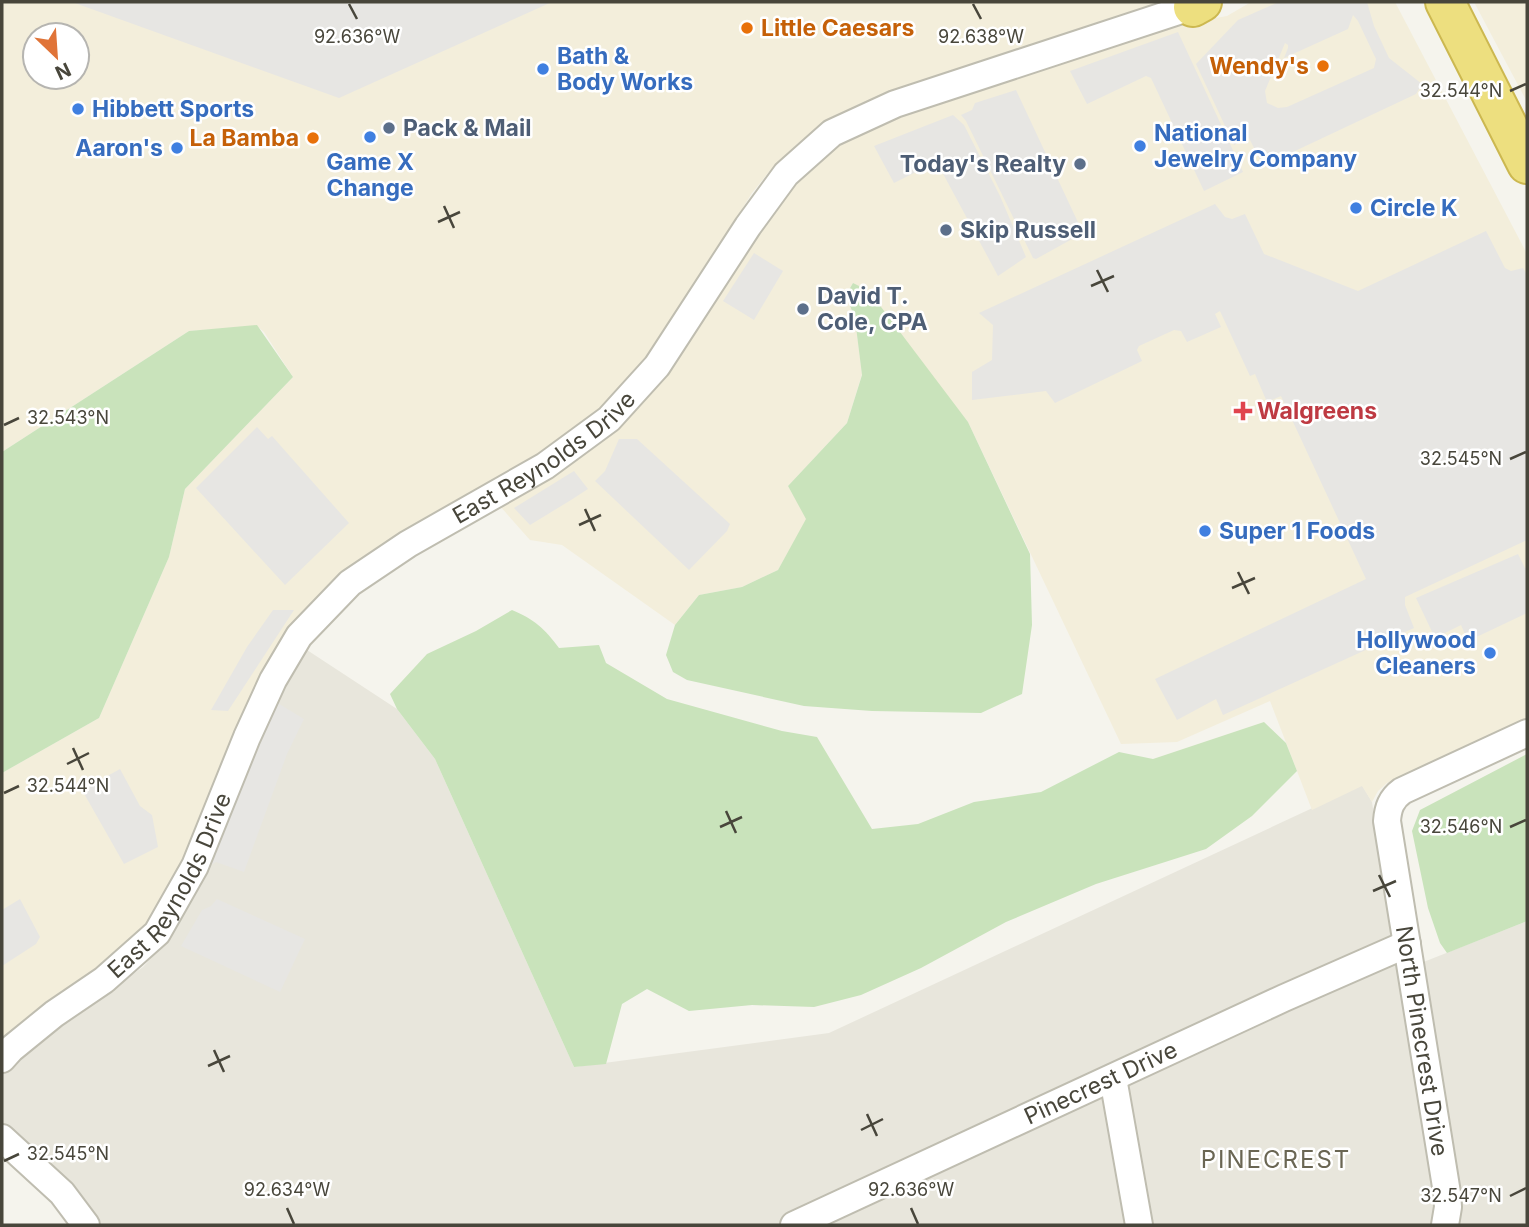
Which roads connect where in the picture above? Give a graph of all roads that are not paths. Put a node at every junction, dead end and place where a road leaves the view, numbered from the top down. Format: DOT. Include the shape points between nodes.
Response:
graph roads {
  1 [pos="1422,2"];
  2 [pos="1445,2"];
  3 [pos="1200,3"];
  4 [pos="1474,63"];
  5 [pos="1527,164"];
  6 [pos="1527,733"];
  7 [pos="1406,944"];
  8 [pos="2,1059"];
  9 [pos="1113,1078"];
  10 [pos="2,1138"];
  11 [pos="86,1225"];
  12 [pos="794,1225"];
  13 [pos="1139,1225"];
  14 [pos="1445,1225"];
  1 -- 4 [label="highway"];
  2 -- 4 [label="highway"];
  3 -- 8 [label="street, East Reynolds Drive" via="895,104 832,133 786,174 657,366 609,419 545,466 408,544 350,583 299,636 247,737 195,866 157,933"];
  4 -- 5 [label="highway"];
  6 -- 7 [label="street, North Pinecrest Drive" via="1402,791 1391,801 1387,821"];
  7 -- 9 [label="street, Pinecrest Drive"];
  7 -- 14 [label="street, North Pinecrest Drive" via="1447,1193"];
  9 -- 12 [label="street, Pinecrest Drive"];
  9 -- 13 [label="street"];
  10 -- 11 [label="street" via="62,1193"];
}
